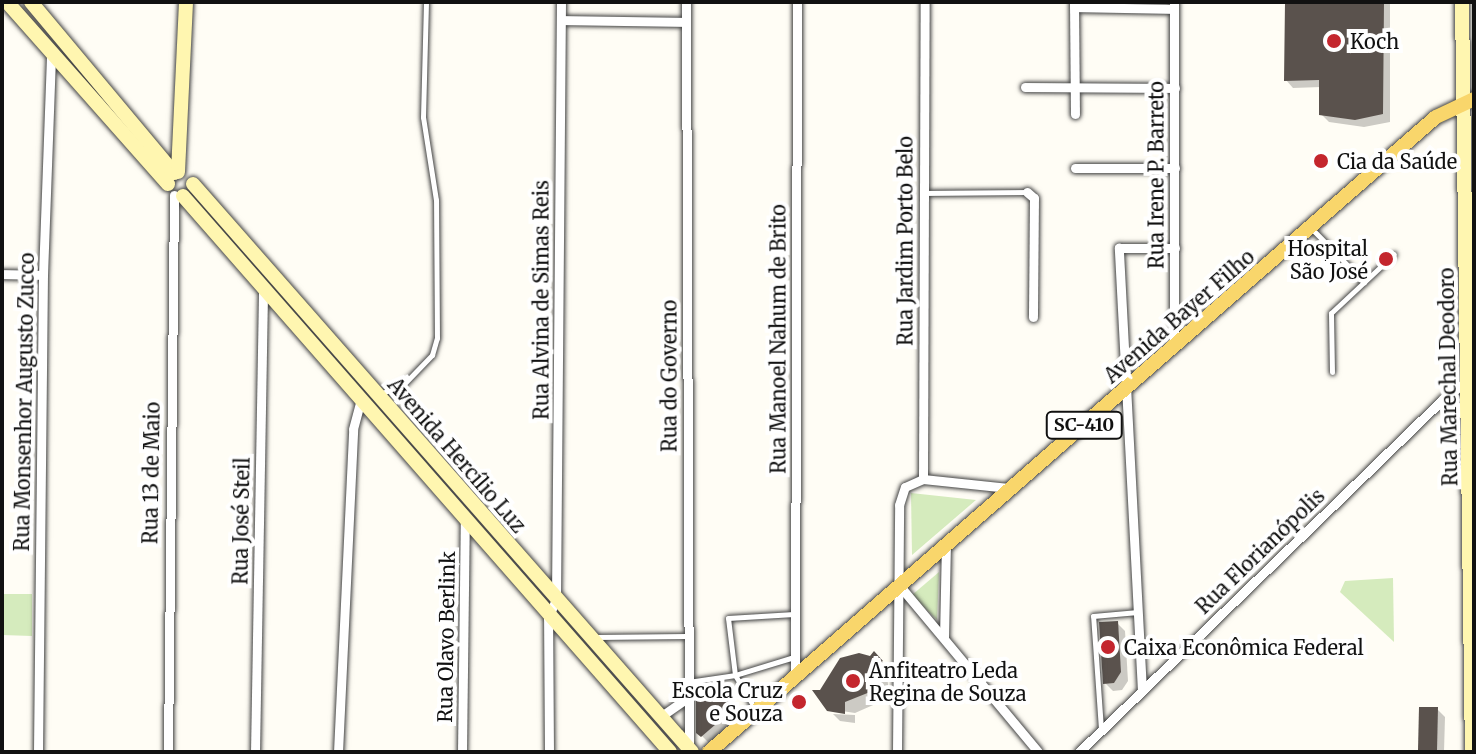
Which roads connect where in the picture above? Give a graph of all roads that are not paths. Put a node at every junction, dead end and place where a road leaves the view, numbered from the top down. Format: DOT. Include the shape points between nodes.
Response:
graph roads {
  1 [pos="7,2"];
  2 [pos="31,2"];
  3 [pos="186,2"];
  4 [pos="426,2"];
  5 [pos="561,2"];
  6 [pos="686,2"];
  7 [pos="797,2"];
  8 [pos="925,2"];
  9 [pos="1462,2"];
  10 [pos="1074,5"];
  11 [pos="1174,5"];
  12 [pos="561,20"];
  13 [pos="686,22"];
  14 [pos="51,53"];
  15 [pos="1025,87"];
  16 [pos="1075,87"];
  17 [pos="1175,88"];
  18 [pos="1468,101"];
  19 [pos="1075,114"];
  20 [pos="1075,168"];
  21 [pos="1175,168"];
  22 [pos="176,184"];
  23 [pos="1027,192"];
  24 [pos="923,193"];
  25 [pos="1469,215"];
  26 [pos="1311,227"];
  27 [pos="1175,248"];
  28 [pos="1394,254"];
  29 [pos="2,274"];
  30 [pos="43,275"];
  31 [pos="1364,282"];
  32 [pos="263,291"];
  33 [pos="1033,317"];
  34 [pos="1174,348"];
  35 [pos="1332,372"];
  36 [pos="1472,379"];
  37 [pos="1129,388"];
  38 [pos="378,394"];
  39 [pos="360,402"];
  40 [pos="923,479"];
  41 [pos="1009,488"];
  42 [pos="465,522"];
  43 [pos="946,544"];
  44 [pos="899,585"];
  45 [pos="556,599"];
  46 [pos="1139,612"];
  47 [pos="795,614"];
  48 [pos="548,618"];
  49 [pos="1472,631"];
  50 [pos="687,636"];
  51 [pos="590,637"];
  52 [pos="944,638"];
  53 [pos="795,657"];
  54 [pos="735,675"];
  55 [pos="795,676"];
  56 [pos="687,682"];
  57 [pos="1142,691"];
  58 [pos="687,698"];
  59 [pos="756,710"];
  60 [pos="660,717"];
  61 [pos="1101,730"];
  62 [pos="690,751"];
  63 [pos="38,752"];
  64 [pos="168,752"];
  65 [pos="255,752"];
  66 [pos="338,752"];
  67 [pos="462,752"];
  68 [pos="549,752"];
  69 [pos="670,752"];
  70 [pos="709,752"];
  71 [pos="897,752"];
  72 [pos="1038,752"];
  73 [pos="1079,752"];
  74 [pos="1472,752"];
  1 -- 14 [label="street, Avenida Hercílio Luz"];
  2 -- 22 [label="street, Avenida Hercílio Luz"];
  3 -- 22 [label="street, Rua 13 de Maio"];
  4 -- 38 [label="lane" via="423,117 436,200 437,338 432,355 403,385"];
  5 -- 12 [label="street, Rua Alvina de Simas Reis"];
  6 -- 13 [label="street, Rua do Governo"];
  7 -- 47 [label="street, Rua Manoel Nahum de Brito"];
  8 -- 24 [label="street, Rua Jardim Porto Belo"];
  9 -- 18 [label="street, Rua Marechal Deodoro"];
  10 -- 11 [label="street"];
  10 -- 16 [label="street"];
  11 -- 17 [label="street, Rua Irene P. Barreto"];
  12 -- 13 [label="street"];
  12 -- 45 [label="street, Rua Alvina de Simas Reis"];
  13 -- 50 [label="street, Rua do Governo"];
  14 -- 22 [label="street, Avenida Hercílio Luz"];
  14 -- 30 [label="street, Rua Monsenhor Augusto Zucco"];
  15 -- 16 [label="street"];
  16 -- 17 [label="street"];
  16 -- 19 [label="street"];
  17 -- 21 [label="street, Rua Irene P. Barreto"];
  18 -- 25 [label="street, Rua Marechal Deodoro"];
  18 -- 26 [label="main road, Avenida Bayer Filho / SC-410" via="1436,117"];
  20 -- 21 [label="street"];
  21 -- 27 [label="street, Rua Irene P. Barreto"];
  22 -- 32 [label="street, Avenida Hercílio Luz"];
  22 -- 38 [label="street, Avenida Hercílio Luz" via="193,184"];
  22 -- 64 [label="street, Rua 13 de Maio"];
  23 -- 24 [label="lane"];
  23 -- 33 [label="street" via="1034,198"];
  24 -- 40 [label="street, Rua Jardim Porto Belo"];
  25 -- 36 [label="street, Rua Marechal Deodoro"];
  26 -- 31 [label="lane"];
  26 -- 34 [label="main road, Avenida Bayer Filho / SC-410"];
  27 -- 34 [label="street, Rua Irene P. Barreto"];
  27 -- 37 [label="street" via="1119,248"];
  28 -- 31 [label="lane"];
  29 -- 30 [label="street"];
  30 -- 63 [label="street, Rua Monsenhor Augusto Zucco"];
  31 -- 35 [label="lane" via="1331,313"];
  32 -- 39 [label="street, Avenida Hercílio Luz"];
  32 -- 65 [label="street, Rua José Steil"];
  34 -- 37 [label="main road, Avenida Bayer Filho / SC-410"];
  36 -- 49 [label="street, Rua Marechal Deodoro"];
  36 -- 57 [label="street, Rua Florianópolis" via="1443,399"];
  37 -- 41 [label="main road, Avenida Bayer Filho / SC-410"];
  37 -- 46 [label="street"];
  38 -- 45 [label="street, Avenida Hercílio Luz"];
  39 -- 42 [label="street, Avenida Hercílio Luz"];
  39 -- 66 [label="street" via="353,429"];
  40 -- 41 [label="street"];
  40 -- 44 [label="street" via="905,487 899,505"];
  41 -- 43 [label="main road, Avenida Bayer Filho / SC-410"];
  42 -- 48 [label="street, Avenida Hercílio Luz"];
  42 -- 67 [label="street, Rua Olavo Berlink"];
  43 -- 44 [label="main road, Avenida Bayer Filho / SC-410"];
  43 -- 52 [label="street"];
  44 -- 52 [label="street"];
  44 -- 55 [label="main road, Avenida Bayer Filho / SC-410"];
  44 -- 71 [label="street"];
  45 -- 48 [label="street"];
  45 -- 51 [label="street, Avenida Hercílio Luz"];
  46 -- 57 [label="street"];
  46 -- 61 [label="lane" via="1093,616"];
  47 -- 53 [label="street, Rua Manoel Nahum de Brito"];
  47 -- 54 [label="lane" via="728,618"];
  48 -- 68 [label="street"];
  48 -- 69 [label="street, Avenida Hercílio Luz"];
  49 -- 74 [label="street, Rua Marechal Deodoro"];
  50 -- 51 [label="lane"];
  50 -- 56 [label="street, Rua do Governo"];
  51 -- 60 [label="street, Avenida Hercílio Luz"];
  52 -- 72 [label="street"];
  53 -- 54 [label="lane"];
  53 -- 55 [label="street, Rua Manoel Nahum de Brito"];
  54 -- 56 [label="lane"];
  54 -- 59 [label="lane"];
  55 -- 59 [label="main road, Avenida Bayer Filho / SC-410"];
  56 -- 58 [label="street, Rua do Governo"];
  57 -- 61 [label="street, Rua Florianópolis"];
  58 -- 60 [label="street"];
  58 -- 62 [label="street, Rua do Governo"];
  59 -- 70 [label="main road, Avenida Bayer Filho / SC-410"];
  60 -- 62 [label="street, Avenida Hercílio Luz"];
  61 -- 73 [label="street, Rua Florianópolis"];
}
